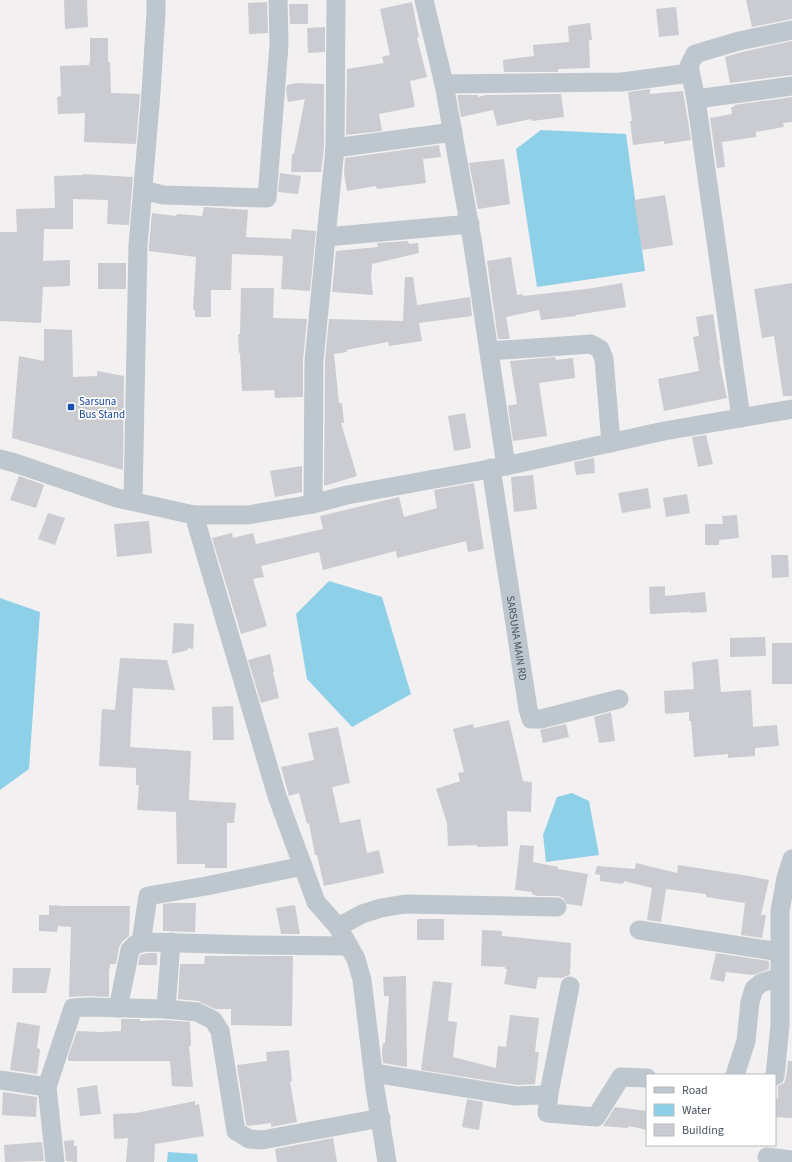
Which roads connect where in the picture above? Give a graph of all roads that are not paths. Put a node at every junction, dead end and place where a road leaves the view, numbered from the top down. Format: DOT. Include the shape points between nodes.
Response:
graph roads {
  1 [pos="156,0"];
  2 [pos="278,0"];
  3 [pos="336,0"];
  4 [pos="424,0"];
  5 [pos="792,30"];
  6 [pos="690,73"];
  7 [pos="444,84"];
  8 [pos="792,86"];
  9 [pos="696,99"];
  10 [pos="453,132"];
  11 [pos="336,148"];
  12 [pos="143,190"];
  13 [pos="470,224"];
  14 [pos="326,238"];
  15 [pos="489,351"];
  16 [pos="792,409"];
  17 [pos="741,418"];
  18 [pos="611,443"];
  19 [pos="0,459"];
  20 [pos="498,467"];
  21 [pos="133,502"];
  22 [pos="313,504"];
  23 [pos="194,515"];
  24 [pos="619,699"];
  25 [pos="792,859"];
  26 [pos="303,866"];
  27 [pos="556,907"];
  28 [pos="786,911"];
  29 [pos="338,927"];
  30 [pos="639,930"];
  31 [pos="171,942"];
  32 [pos="141,943"];
  33 [pos="349,946"];
  34 [pos="780,952"];
  35 [pos="780,977"];
  36 [pos="570,986"];
  37 [pos="118,1008"];
  38 [pos="166,1009"];
  39 [pos="374,1073"];
  40 [pos="735,1074"];
  41 [pos="775,1074"];
  42 [pos="646,1078"];
  43 [pos="0,1080"];
  44 [pos="47,1087"];
  45 [pos="549,1093"];
  46 [pos="381,1118"];
  47 [pos="768,1155"];
  48 [pos="792,1160"];
  49 [pos="55,1162"];
  50 [pos="387,1162"];
  1 -- 12 [label="street"];
  2 -- 12 [label="street" via="279,45 267,198 163,195"];
  3 -- 11 [label="street"];
  4 -- 7 [label="street"];
  5 -- 6 [label="street" via="739,41 695,54 689,66"];
  6 -- 7 [label="street" via="622,82"];
  6 -- 9 [label="street"];
  7 -- 10 [label="street"];
  8 -- 9 [label="street"];
  9 -- 17 [label="street"];
  10 -- 11 [label="street"];
  10 -- 13 [label="street"];
  11 -- 14 [label="street"];
  12 -- 21 [label="street" via="138,245"];
  13 -- 14 [label="street"];
  13 -- 15 [label="street"];
  14 -- 22 [label="street" via="314,360"];
  15 -- 18 [label="street" via="591,344 600,349 604,359"];
  15 -- 20 [label="street"];
  16 -- 17 [label="street"];
  17 -- 18 [label="street"];
  18 -- 20 [label="street"];
  19 -- 21 [label="street"];
  20 -- 22 [label="street" via="347,495"];
  20 -- 24 [label="street, SARSUNA MAIN RD" via="531,719 541,719"];
  21 -- 23 [label="street"];
  22 -- 23 [label="street" via="248,515"];
  23 -- 26 [label="street" via="277,796"];
  25 -- 28 [label="street" via="786,878"];
  26 -- 29 [label="street" via="316,902"];
  26 -- 32 [label="street" via="148,896"];
  27 -- 29 [label="street" via="406,904 362,914"];
  28 -- 34 [label="street"];
  29 -- 33 [label="street"];
  30 -- 34 [label="street"];
  31 -- 32 [label="street"];
  31 -- 33 [label="street"];
  31 -- 38 [label="street"];
  32 -- 37 [label="street" via="130,950"];
  33 -- 39 [label="street" via="362,980"];
  34 -- 35 [label="street"];
  35 -- 40 [label="street" via="761,983 754,989 746,1041"];
  35 -- 41 [label="street" via="780,1025"];
  36 -- 45 [label="street"];
  37 -- 38 [label="street"];
  37 -- 44 [label="street" via="73,1008"];
  38 -- 46 [label="street" via="197,1012 213,1020 217,1025 236,1131 249,1139 262,1140"];
  39 -- 45 [label="street" via="516,1096"];
  39 -- 46 [label="street"];
  42 -- 45 [label="street" via="622,1077 596,1117 547,1113"];
  43 -- 44 [label="street"];
  44 -- 49 [label="street"];
  46 -- 50 [label="street"];
  47 -- 48 [label="street"];
}
